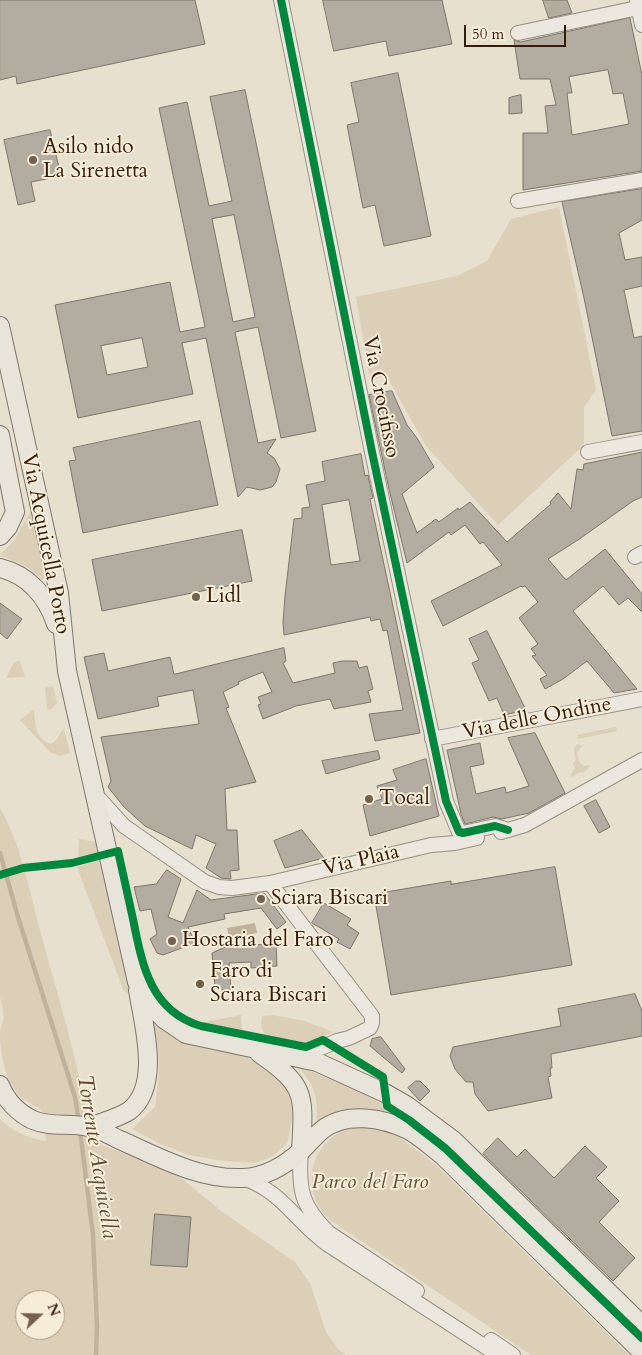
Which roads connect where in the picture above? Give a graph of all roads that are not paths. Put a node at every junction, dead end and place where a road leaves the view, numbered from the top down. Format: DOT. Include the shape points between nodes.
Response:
graph roads {
  1 [pos="281,0"];
  2 [pos="639,5"];
  3 [pos="642,25"];
  4 [pos="518,34"];
  5 [pos="642,180"];
  6 [pos="518,201"];
  7 [pos="0,326"];
  8 [pos="4,364"];
  9 [pos="0,435"];
  10 [pos="642,442"];
  11 [pos="588,452"];
  12 [pos="0,536"];
  13 [pos="0,568"];
  14 [pos="67,671"];
  15 [pos="642,699"];
  16 [pos="432,739"];
  17 [pos="642,760"];
  18 [pos="94,793"];
  19 [pos="446,801"];
  20 [pos="508,830"];
  21 [pos="431,845"];
  22 [pos="270,883"];
  23 [pos="137,982"];
  24 [pos="350,1038"];
  25 [pos="252,1048"];
  26 [pos="298,1058"];
  27 [pos="333,1069"];
  28 [pos="0,1085"];
  29 [pos="90,1127"];
  30 [pos="301,1151"];
  31 [pos="242,1178"];
  32 [pos="642,1325"];
  33 [pos="642,1352"];
  34 [pos="498,1355"];
  35 [pos="513,1355"];
  1 -- 16 [label="street, Via Crocifisso"];
  2 -- 3 [label="street"];
  2 -- 4 [label="street"];
  5 -- 6 [label="street"];
  7 -- 8 [label="main road, Via Acquicella Porto"];
  8 -- 14 [label="main road, Via Acquicella Porto" via="59,593"];
  9 -- 12 [label="main road, Via Acquicella Porto" via="15,512"];
  10 -- 11 [label="street"];
  13 -- 14 [label="main road" via="33,584 50,607"];
  14 -- 18 [label="main road, Via Acquicella Porto"];
  15 -- 16 [label="street, Via delle Ondine"];
  16 -- 19 [label="street, Via Crocifisso"];
  17 -- 20 [label="street, Via Plaia" via="525,825"];
  18 -- 22 [label="street, Via Plaia" via="124,826 205,882 232,888"];
  18 -- 23 [label="main road, Via Acquicella Porto"];
  19 -- 20 [label="street" via="459,832 495,826"];
  19 -- 21 [label="street" via="448,834"];
  20 -- 21 [label="street, Via Plaia" via="455,843"];
  21 -- 22 [label="street, Via Plaia"];
  22 -- 24 [label="street" via="372,1016 370,1028"];
  23 -- 25 [label="main road" via="164,1019 186,1034"];
  23 -- 29 [label="main road" via="148,1055 148,1079 142,1095 128,1111"];
  24 -- 26 [label="street"];
  24 -- 27 [label="street" via="334,1052"];
  25 -- 26 [label="main road"];
  25 -- 30 [label="main road" via="280,1068 298,1087 304,1108"];
  26 -- 27 [label="main road"];
  27 -- 32 [label="main road" via="406,1104 453,1140"];
  28 -- 29 [label="main road" via="4,1096 31,1119 44,1124"];
  29 -- 31 [label="main road" via="172,1163 200,1172"];
  30 -- 31 [label="main road" via="274,1170"];
  30 -- 33 [label="main road" via="322,1130 351,1119 378,1119 410,1130 442,1155"];
  30 -- 35 [label="street" via="301,1190 306,1206 329,1233"];
  31 -- 34 [label="street" via="265,1188 287,1204 305,1226 327,1244"];
}
